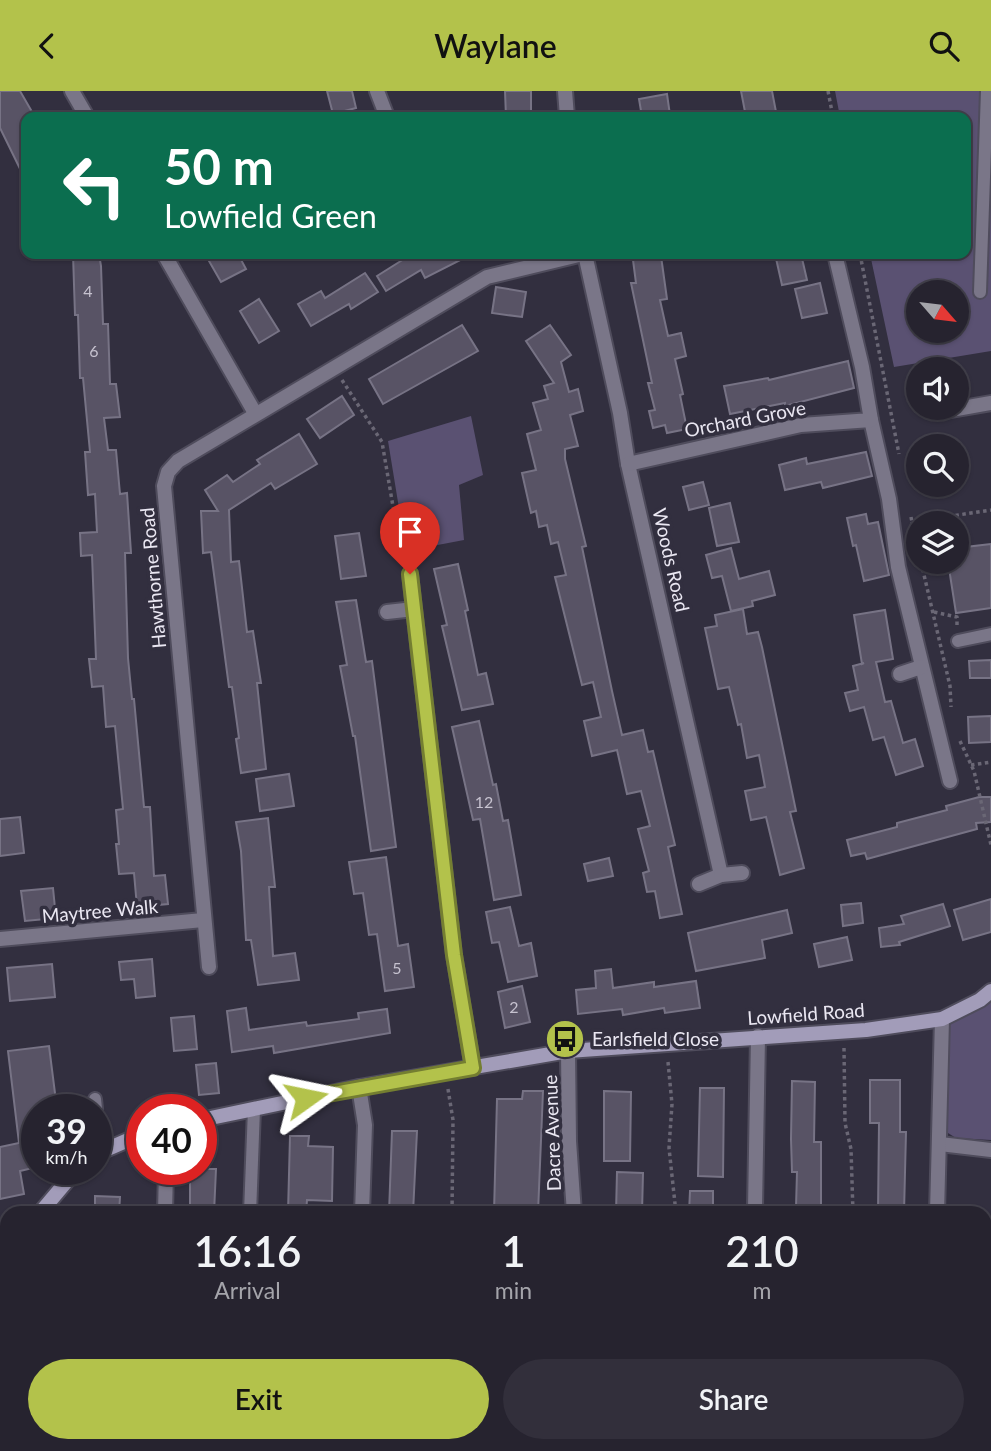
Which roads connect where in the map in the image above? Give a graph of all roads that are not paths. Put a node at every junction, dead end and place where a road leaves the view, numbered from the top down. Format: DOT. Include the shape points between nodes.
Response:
graph roads {
  1 [pos="72,91"];
  2 [pos="377,91"];
  3 [pos="565,91"];
  4 [pos="987,91"];
  5 [pos="84,112"];
  6 [pos="385,112"];
  7 [pos="567,112"];
  8 [pos="167,259"];
  9 [pos="563,259"];
  10 [pos="585,259"];
  11 [pos="836,259"];
  12 [pos="980,292"];
  13 [pos="991,403"];
  14 [pos="969,407"];
  15 [pos="255,413"];
  16 [pos="871,420"];
  17 [pos="628,464"];
  18 [pos="410,574"];
  19 [pos="414,609"];
  20 [pos="387,612"];
  21 [pos="991,635"];
  22 [pos="958,641"];
  23 [pos="921,667"];
  24 [pos="900,674"];
  25 [pos="950,781"];
  26 [pos="742,873"];
  27 [pos="721,876"];
  28 [pos="699,884"];
  29 [pos="203,920"];
  30 [pos="0,939"];
  31 [pos="209,967"];
  32 [pos="991,991"];
  33 [pos="942,1019"];
  34 [pos="758,1036"];
  35 [pos="568,1051"];
  36 [pos="473,1068"];
  37 [pos="359,1087"];
  38 [pos="254,1109"];
  39 [pos="217,1117"];
  40 [pos="940,1144"];
  41 [pos="991,1150"];
  42 [pos="64,1185"];
  43 [pos="166,1185"];
  44 [pos="46,1206"];
  45 [pos="165,1206"];
  46 [pos="250,1206"];
  47 [pos="362,1206"];
  48 [pos="574,1206"];
  49 [pos="755,1206"];
  50 [pos="937,1206"];
  1 -- 5 [label="street"];
  2 -- 6 [label="street"];
  3 -- 7 [label="street"];
  4 -- 12 [label="lane"];
  8 -- 15 [label="street"];
  9 -- 15 [label="street, Woods Road" via="487,277"];
  10 -- 17 [label="street, Woods Road"];
  11 -- 16 [label="street"];
  13 -- 14 [label="street"];
  15 -- 29 [label="street, Hawthorne Road" via="178,461 164,486"];
  16 -- 17 [label="street, Orchard Grove" via="802,425"];
  16 -- 23 [label="street"];
  17 -- 27 [label="street, Woods Road"];
  18 -- 19 [label="street"];
  19 -- 20 [label="street"];
  19 -- 36 [label="street" via="454,955"];
  21 -- 22 [label="lane"];
  23 -- 24 [label="street"];
  23 -- 25 [label="street"];
  26 -- 27 [label="street"];
  27 -- 28 [label="street"];
  29 -- 30 [label="street, Maytree Walk"];
  29 -- 31 [label="street, Hawthorne Road"];
  32 -- 33 [label="street, Lowfield Road"];
  33 -- 34 [label="street, Lowfield Road"];
  33 -- 40 [label="street"];
  34 -- 35 [label="street, Lowfield Road"];
  34 -- 49 [label="street"];
  35 -- 36 [label="street, Lowfield Road"];
  35 -- 48 [label="street, Dacre Avenue"];
  36 -- 37 [label="street, Lowfield Road"];
  37 -- 38 [label="street, Lowfield Road"];
  37 -- 47 [label="street" via="365,1125"];
  38 -- 39 [label="street, Lowfield Road"];
  38 -- 46 [label="lane"];
  40 -- 41 [label="street"];
  40 -- 50 [label="street"];
  42 -- 44 [label="street"];
  43 -- 45 [label="street"];
}
